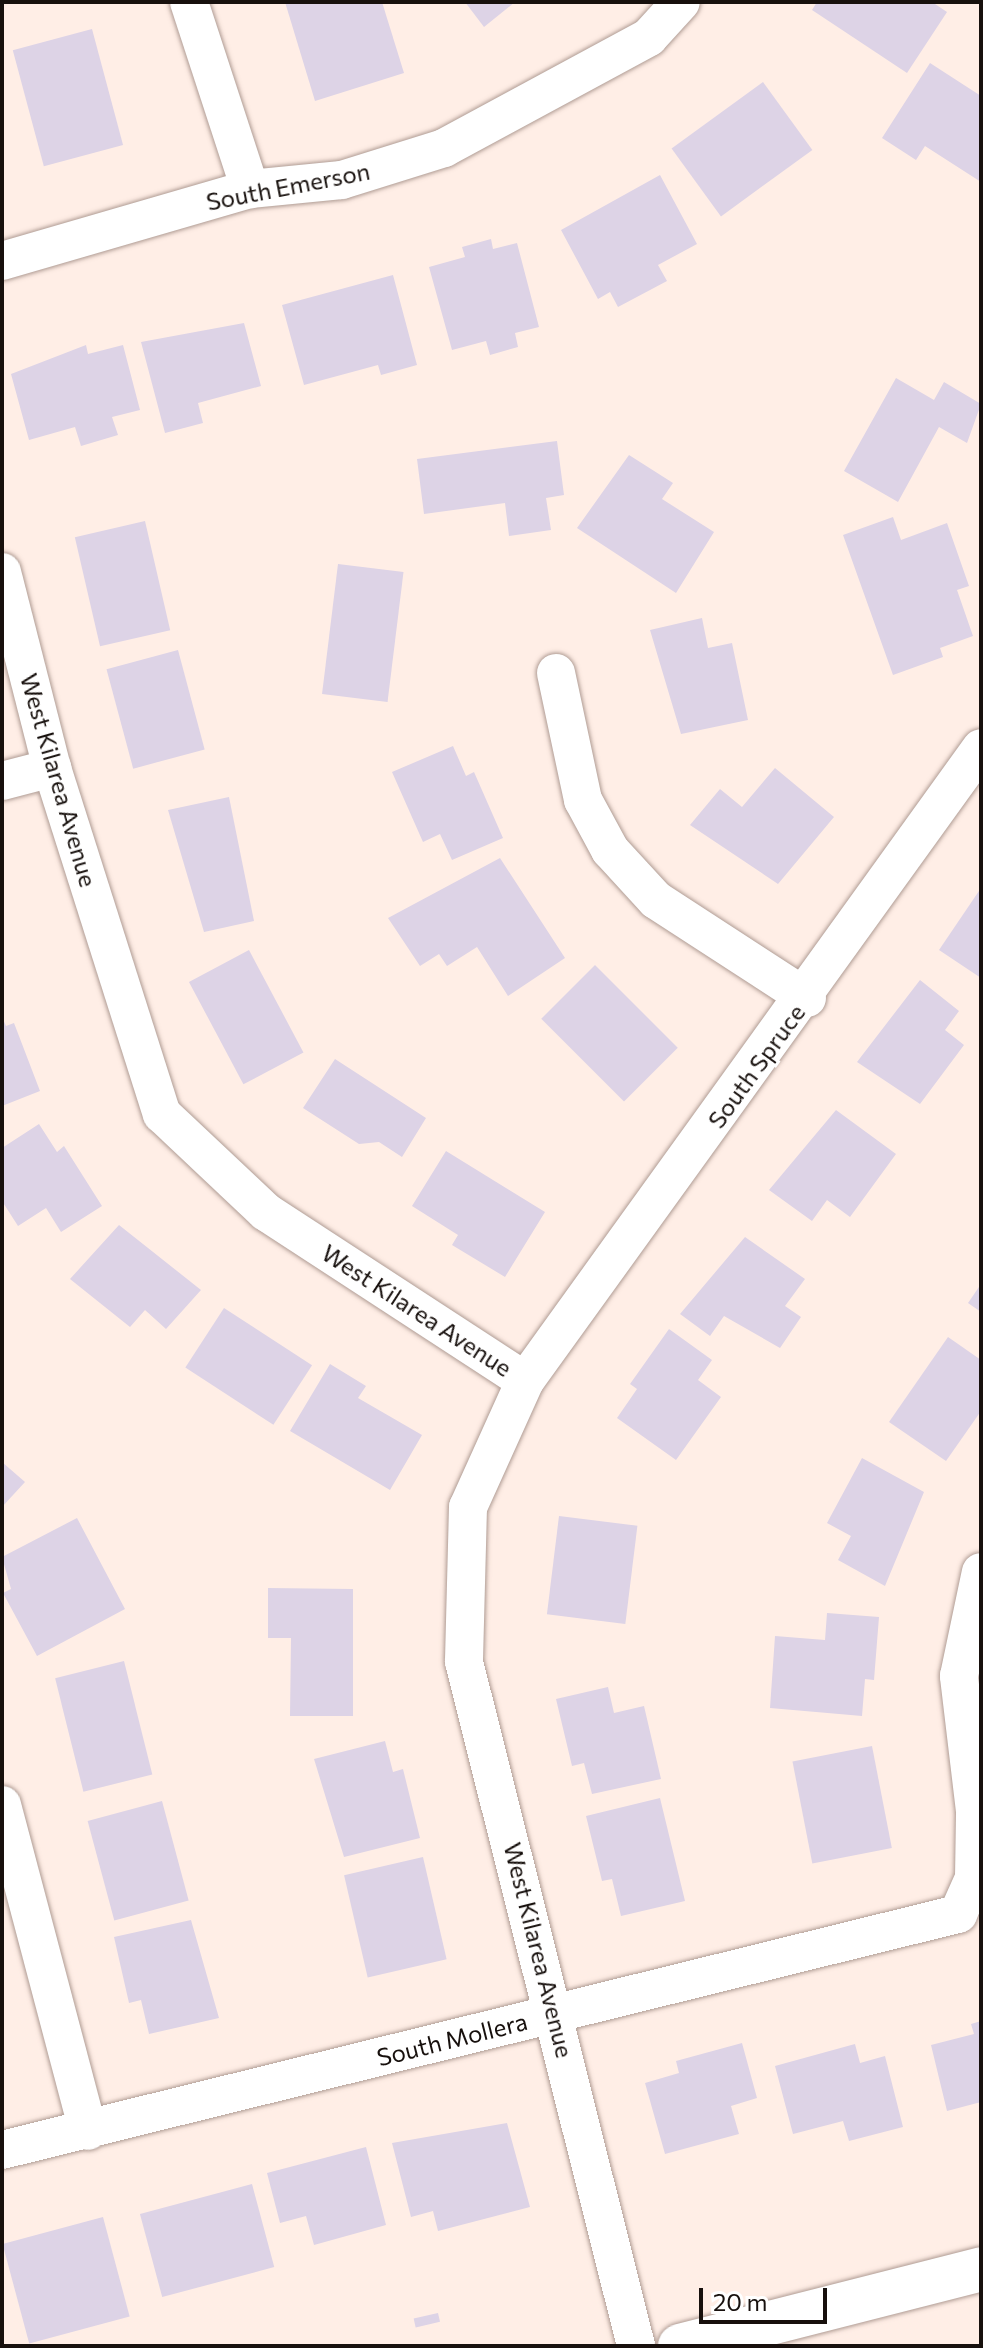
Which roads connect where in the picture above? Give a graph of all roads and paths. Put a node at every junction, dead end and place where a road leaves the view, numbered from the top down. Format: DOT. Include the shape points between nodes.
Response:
graph roads {
  1 [pos="189,2"];
  2 [pos="681,2"];
  3 [pos="250,189"];
  4 [pos="2,261"];
  5 [pos="2,572"];
  6 [pos="556,673"];
  7 [pos="981,748"];
  8 [pos="52,768"];
  9 [pos="2,781"];
  10 [pos="807,998"];
  11 [pos="525,1381"];
  12 [pos="981,1572"];
  13 [pos="2,1805"];
  14 [pos="555,2013"];
  15 [pos="88,2131"];
  16 [pos="2,2150"];
  17 [pos="981,2269"];
  18 [pos="636,2346"];
  19 [pos="680,2346"];
  1 -- 3 [label="street"];
  2 -- 3 [label="street, South Emerson" via="649,37 444,148 342,180"];
  3 -- 4 [label="street, South Emerson"];
  5 -- 8 [label="street, West Kilarea Avenue"];
  6 -- 10 [label="street" via="583,800 610,850 656,900"];
  7 -- 10 [label="street, South Spruce"];
  8 -- 9 [label="street"];
  8 -- 11 [label="street, West Kilarea Avenue" via="162,1114 266,1212"];
  10 -- 11 [label="street, South Spruce"];
  11 -- 14 [label="street, West Kilarea Avenue" via="468,1507 464,1662"];
  12 -- 14 [label="street, South Mollera" via="959,1676 975,1811 974,1878 958,1914"];
  13 -- 15 [label="street"];
  14 -- 15 [label="street, South Mollera"];
  14 -- 18 [label="street, West Kilarea Avenue"];
  15 -- 16 [label="street, South Mollera"];
  17 -- 19 [label="main road"];
}
